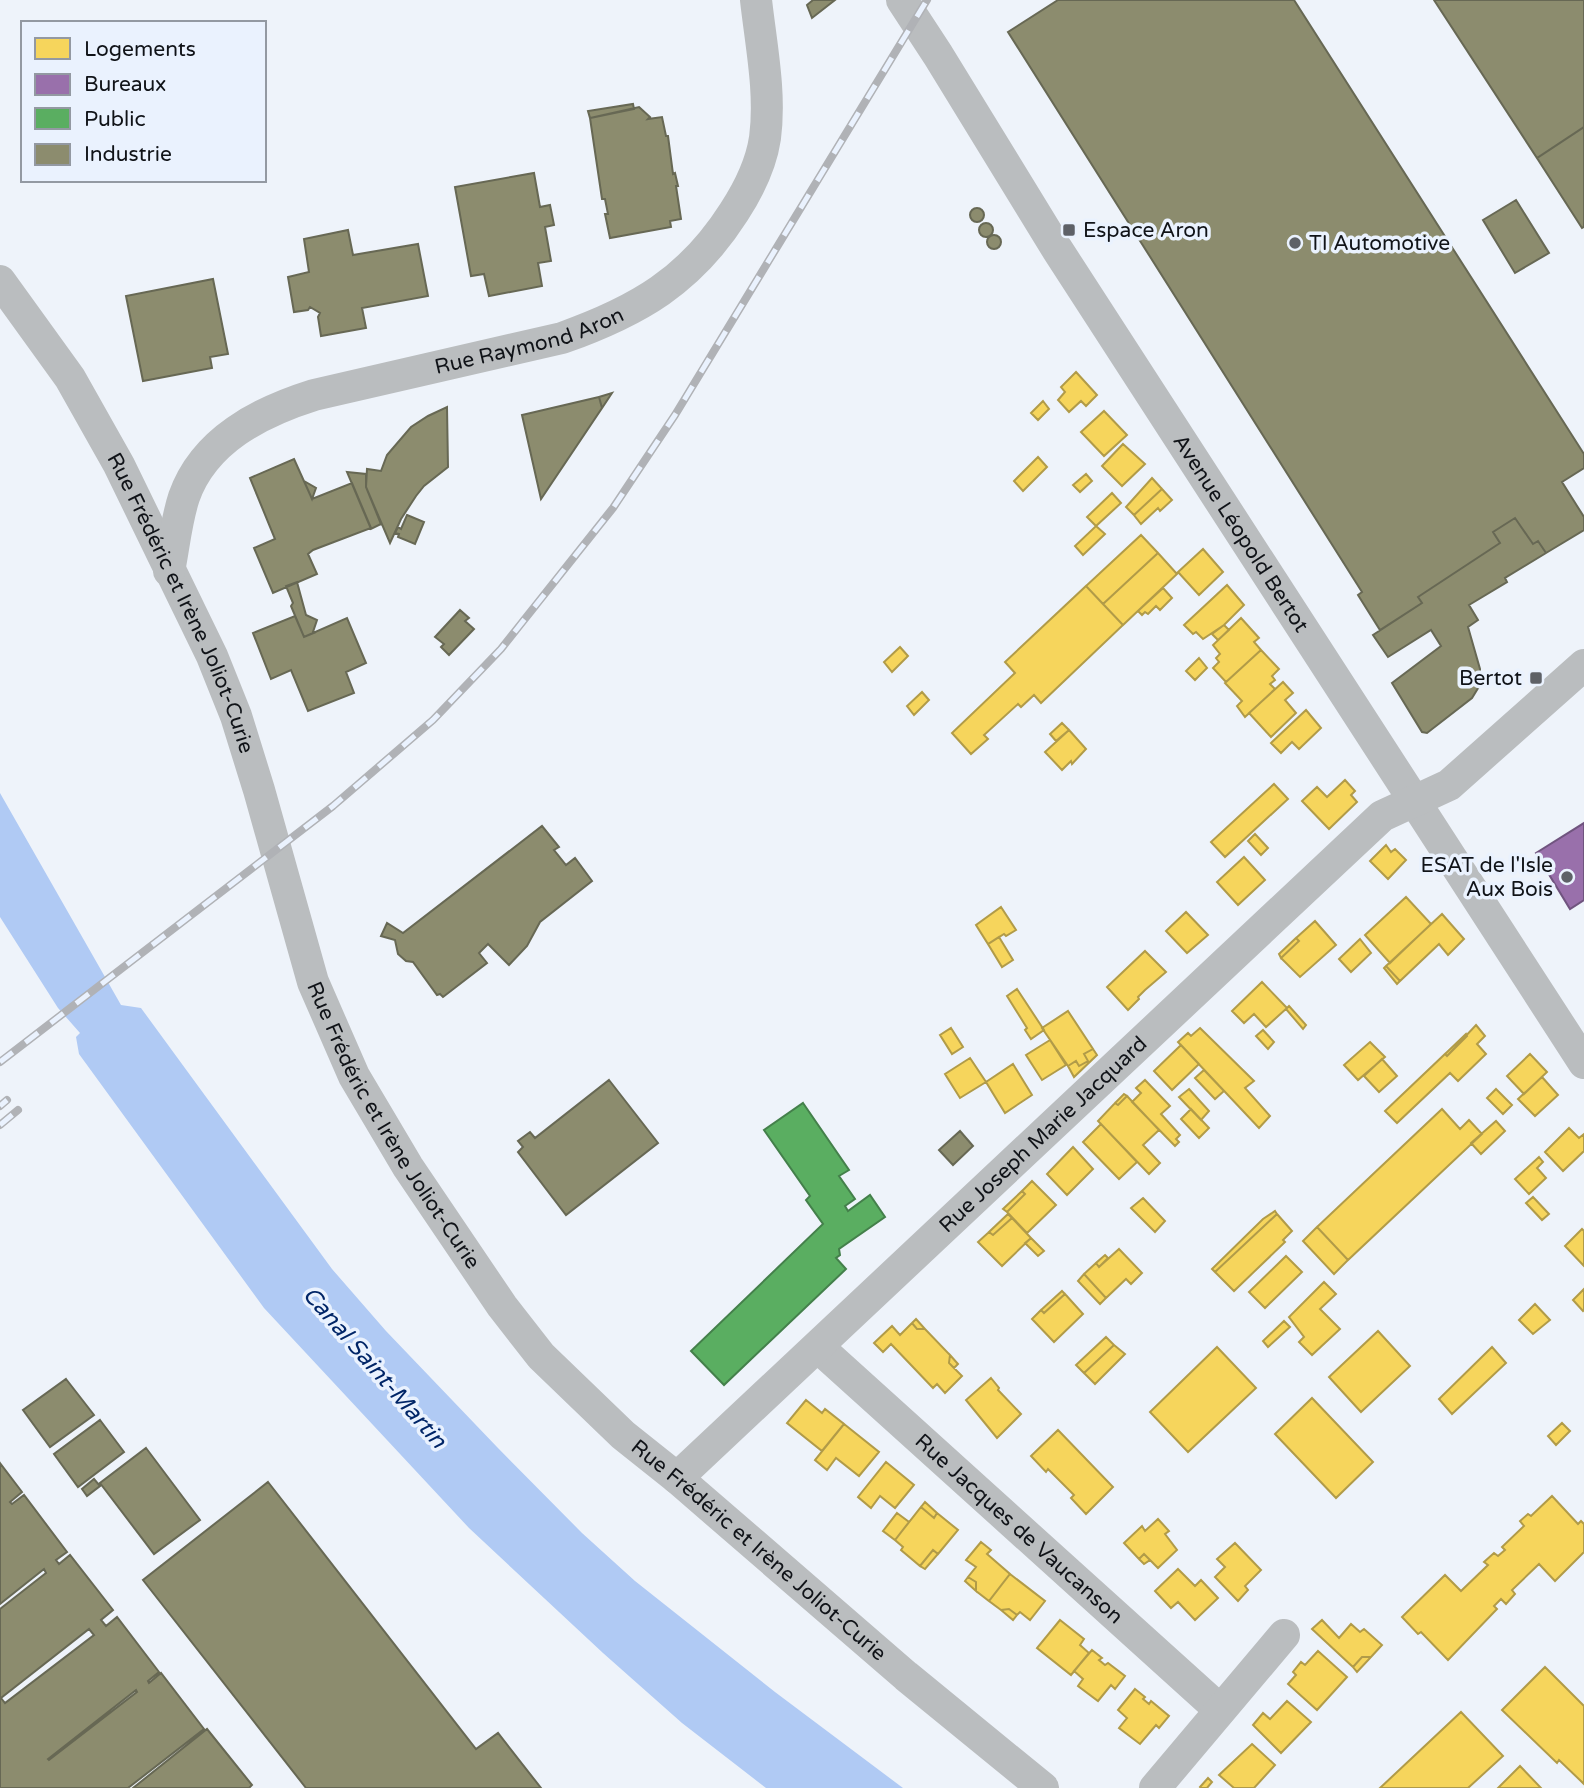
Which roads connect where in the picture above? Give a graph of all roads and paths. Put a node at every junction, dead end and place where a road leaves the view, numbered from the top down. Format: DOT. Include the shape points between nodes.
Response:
graph roads {
  1 [pos="756,0"];
  2 [pos="902,0"];
  3 [pos="0,281"];
  4 [pos="169,571"];
  5 [pos="1584,665"];
  6 [pos="1414,801"];
  7 [pos="1584,1063"];
  8 [pos="818,1347"];
  9 [pos="677,1478"];
  10 [pos="1284,1635"];
  11 [pos="1220,1710"];
  12 [pos="1043,1788"];
  13 [pos="1155,1788"];
  1 -- 4 [label="street, Rue Raymond Aron" via="765,139 755,175 697,262 665,288 599,325 562,338 314,395 252,420 205,457 192,478"];
  2 -- 6 [label="street, Avenue Léopold Bertot" via="1057,249"];
  3 -- 4 [label="street, Rue Frédéric et Irène Joliot-Curie" via="70,378 119,465"];
  4 -- 9 [label="street, Rue Frédéric et Irène Joliot-Curie" via="236,716 313,982 354,1076 408,1167 541,1356 623,1435"];
  5 -- 6 [label="street, Rue Joseph Marie Jacquard" via="1449,785"];
  6 -- 7 [label="street, Avenue Léopold Bertot"];
  6 -- 8 [label="street, Rue Joseph Marie Jacquard" via="1382,816"];
  8 -- 9 [label="street, Rue Joseph Marie Jacquard"];
  8 -- 11 [label="street, Rue Jacques de Vaucanson"];
  9 -- 12 [label="street, Rue Frédéric et Irène Joliot-Curie"];
  10 -- 11 [label="street"];
  11 -- 13 [label="street"];
}
